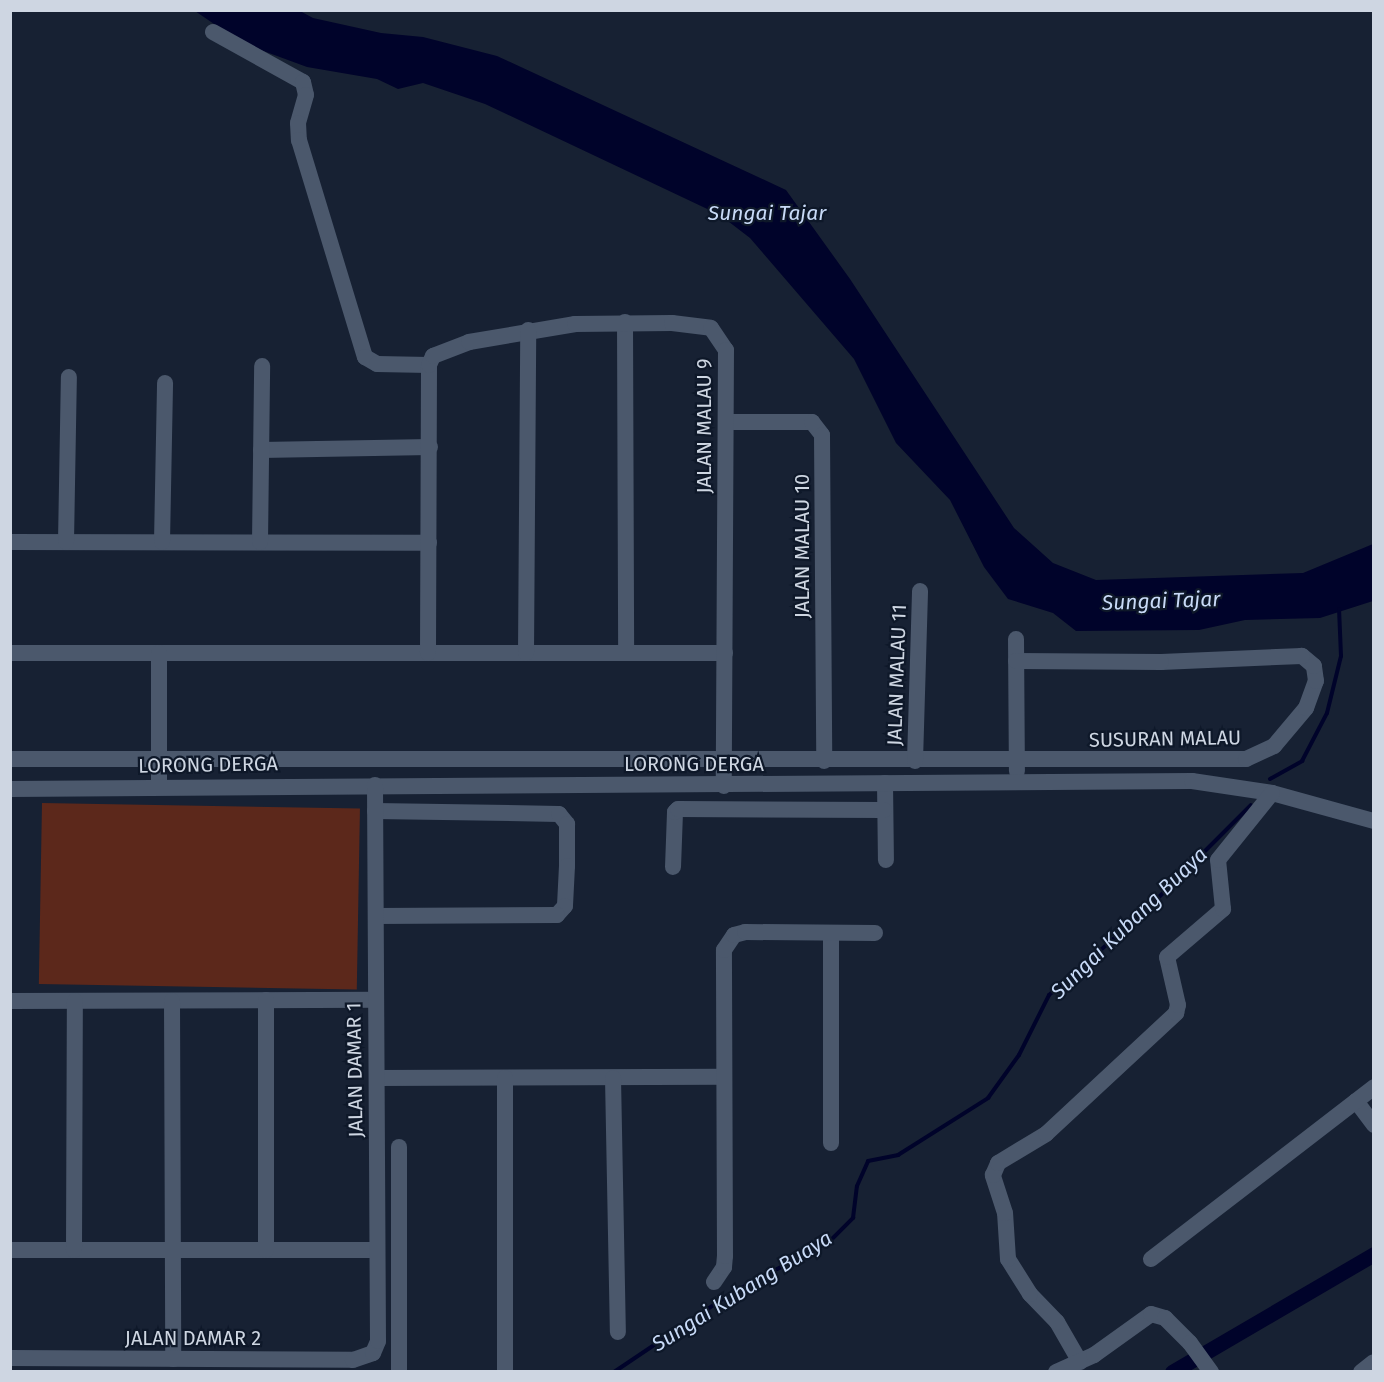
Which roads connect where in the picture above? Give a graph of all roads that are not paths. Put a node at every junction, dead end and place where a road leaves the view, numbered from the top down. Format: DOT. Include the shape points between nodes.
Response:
graph roads {
  1 [pos="213,32"];
  2 [pos="625,322"];
  3 [pos="528,330"];
  4 [pos="429,365"];
  5 [pos="262,366"];
  6 [pos="69,378"];
  7 [pos="165,383"];
  8 [pos="726,422"];
  9 [pos="430,447"];
  10 [pos="261,450"];
  11 [pos="10,542"];
  12 [pos="66,542"];
  13 [pos="162,542"];
  14 [pos="260,542"];
  15 [pos="429,543"];
  16 [pos="920,591"];
  17 [pos="1016,639"];
  18 [pos="10,653"];
  19 [pos="159,653"];
  20 [pos="428,653"];
  21 [pos="526,653"];
  22 [pos="626,653"];
  23 [pos="725,653"];
  24 [pos="1016,661"];
  25 [pos="159,756"];
  26 [pos="10,759"];
  27 [pos="725,760"];
  28 [pos="824,760"];
  29 [pos="915,761"];
  30 [pos="1017,761"];
  31 [pos="885,783"];
  32 [pos="1017,784"];
  33 [pos="375,785"];
  34 [pos="159,786"];
  35 [pos="724,786"];
  36 [pos="10,789"];
  37 [pos="1272,793"];
  38 [pos="884,810"];
  39 [pos="375,811"];
  40 [pos="1374,821"];
  41 [pos="886,860"];
  42 [pos="673,867"];
  43 [pos="375,916"];
  44 [pos="831,933"];
  45 [pos="875,933"];
  46 [pos="75,1000"];
  47 [pos="172,1000"];
  48 [pos="266,1000"];
  49 [pos="375,1000"];
  50 [pos="10,1001"];
  51 [pos="724,1077"];
  52 [pos="377,1078"];
  53 [pos="505,1078"];
  54 [pos="613,1078"];
  55 [pos="1374,1087"];
  56 [pos="1356,1101"];
  57 [pos="1374,1125"];
  58 [pos="831,1143"];
  59 [pos="399,1147"];
  60 [pos="10,1250"];
  61 [pos="74,1250"];
  62 [pos="172,1250"];
  63 [pos="266,1250"];
  64 [pos="377,1250"];
  65 [pos="1151,1259"];
  66 [pos="714,1282"];
  67 [pos="618,1332"];
  68 [pos="373,1353"];
  69 [pos="10,1358"];
  70 [pos="173,1359"];
  71 [pos="1080,1362"];
  72 [pos="1374,1362"];
  73 [pos="1210,1370"];
  74 [pos="399,1371"];
  75 [pos="505,1371"];
  76 [pos="1056,1371"];
  77 [pos="1361,1371"];
  1 -- 4 [label="street" via="303,82 306,95 298,123 299,140 365,357 383,365"];
  2 -- 3 [label="street, JALAN MALAU 9"];
  2 -- 8 [label="street, JALAN MALAU 9" via="703,325 717,332 726,350"];
  2 -- 22 [label="street"];
  3 -- 4 [label="street, JALAN MALAU 9" via="442,351"];
  3 -- 21 [label="street"];
  4 -- 9 [label="street"];
  5 -- 10 [label="street"];
  6 -- 12 [label="street"];
  7 -- 13 [label="street"];
  8 -- 23 [label="street, JALAN MALAU 9"];
  8 -- 28 [label="street, JALAN MALAU 10" via="812,422 822,435"];
  9 -- 10 [label="street"];
  9 -- 15 [label="street"];
  10 -- 14 [label="street"];
  11 -- 12 [label="street"];
  12 -- 13 [label="street"];
  13 -- 14 [label="street"];
  14 -- 15 [label="street"];
  15 -- 20 [label="street"];
  16 -- 29 [label="street, JALAN MALAU 11"];
  17 -- 24 [label="street"];
  18 -- 19 [label="street"];
  19 -- 20 [label="street"];
  19 -- 25 [label="street"];
  20 -- 21 [label="street"];
  21 -- 22 [label="street"];
  22 -- 23 [label="street"];
  23 -- 27 [label="street, JALAN MALAU 9"];
  24 -- 30 [label="street"];
  24 -- 30 [label="street, SUSURAN MALAU" via="1161,662 1302,656 1309,660 1316,674 1306,708 1274,746 1256,757"];
  25 -- 26 [label="street"];
  25 -- 27 [label="street"];
  25 -- 34 [label="street"];
  27 -- 28 [label="street"];
  27 -- 35 [label="street, JALAN MALAU 9"];
  28 -- 29 [label="street"];
  29 -- 30 [label="street"];
  30 -- 32 [label="street"];
  31 -- 32 [label="street, LORONG DERGA"];
  31 -- 35 [label="street, LORONG DERGA"];
  31 -- 38 [label="street"];
  32 -- 37 [label="street, LORONG DERGA" via="1192,782"];
  33 -- 34 [label="street, LORONG DERGA"];
  33 -- 35 [label="street, LORONG DERGA"];
  33 -- 39 [label="street, JALAN DAMAR 1"];
  34 -- 36 [label="street, LORONG DERGA"];
  37 -- 40 [label="street, LORONG DERGA"];
  37 -- 71 [label="street" via="1218,860 1223,909 1167,957 1178,1005 1176,1012 1046,1134 995,1168 993,1180 1005,1213 1008,1259 1030,1294 1057,1322"];
  38 -- 41 [label="street"];
  38 -- 42 [label="street" via="678,809"];
  39 -- 43 [label="street, JALAN DAMAR 1"];
  39 -- 43 [label="street" via="559,814 567,824 567,855 566,906 557,915"];
  43 -- 49 [label="street, JALAN DAMAR 1"];
  44 -- 45 [label="street"];
  44 -- 51 [label="street" via="745,932 728,942 724,950"];
  44 -- 58 [label="street"];
  46 -- 47 [label="street"];
  46 -- 50 [label="street"];
  46 -- 61 [label="street"];
  47 -- 48 [label="street"];
  47 -- 62 [label="street"];
  48 -- 49 [label="street"];
  48 -- 63 [label="street"];
  49 -- 52 [label="street, JALAN DAMAR 1"];
  51 -- 54 [label="street"];
  51 -- 66 [label="street" via="725,1256 724,1267"];
  52 -- 53 [label="street"];
  52 -- 64 [label="street, JALAN DAMAR 1"];
  53 -- 54 [label="street"];
  53 -- 75 [label="street"];
  54 -- 67 [label="street"];
  55 -- 56 [label="street"];
  56 -- 57 [label="street"];
  56 -- 65 [label="street"];
  59 -- 74 [label="street"];
  60 -- 61 [label="street"];
  61 -- 62 [label="street"];
  62 -- 63 [label="street"];
  62 -- 70 [label="street"];
  63 -- 64 [label="street"];
  64 -- 68 [label="street, JALAN DAMAR 1" via="378,1341"];
  68 -- 70 [label="street, JALAN DAMAR 2" via="353,1360"];
  69 -- 70 [label="street, JALAN DAMAR 2"];
  71 -- 73 [label="street" via="1152,1314 1165,1318"];
  71 -- 76 [label="street"];
  72 -- 77 [label="street"];
}
